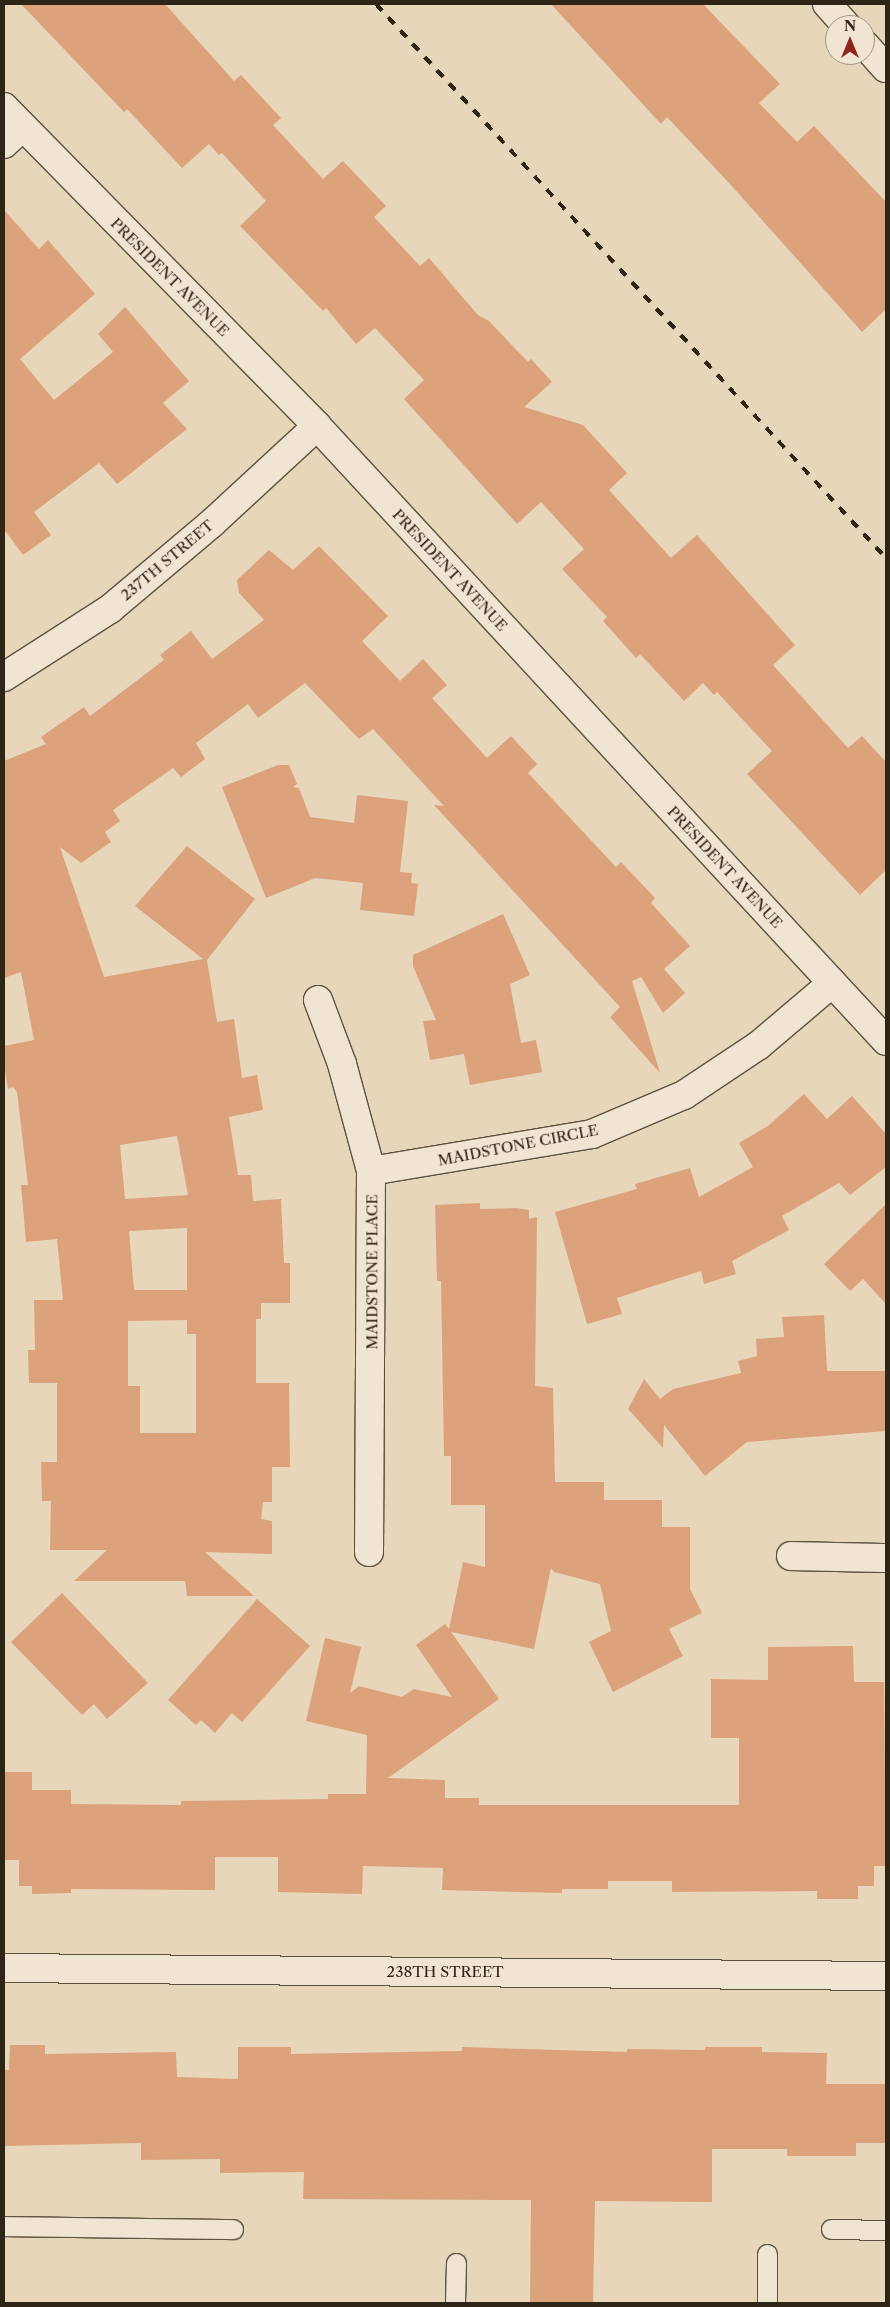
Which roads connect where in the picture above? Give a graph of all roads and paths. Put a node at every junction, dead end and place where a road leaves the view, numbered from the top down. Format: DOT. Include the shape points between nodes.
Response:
graph roads {
  1 [pos="827,4"];
  2 [pos="837,15"];
  3 [pos="875,56"];
  4 [pos="886,68"];
  5 [pos="10,126"];
  6 [pos="317,426"];
  7 [pos="4,677"];
  8 [pos="832,983"];
  9 [pos="318,1000"];
  10 [pos="886,1042"];
  11 [pos="371,1171"];
  12 [pos="369,1552"];
  13 [pos="791,1556"];
  14 [pos="886,1558"];
  15 [pos="4,1968"];
  16 [pos="886,1976"];
  17 [pos="4,2226"];
  18 [pos="233,2229"];
  19 [pos="831,2229"];
  20 [pos="886,2230"];
  21 [pos="767,2254"];
  22 [pos="456,2263"];
  23 [pos="455,2303"];
  24 [pos="767,2303"];
  1 -- 2 [label="street"];
  3 -- 4 [label="street"];
  5 -- 6 [label="street, PRESIDENT AVENUE"];
  6 -- 7 [label="street, 237TH STREET" via="212,523 110,609"];
  6 -- 8 [label="street, PRESIDENT AVENUE"];
  8 -- 10 [label="street, PRESIDENT AVENUE"];
  8 -- 11 [label="street, MAIDSTONE CIRCLE" via="759,1045 684,1094 592,1134"];
  9 -- 11 [label="street, MAIDSTONE PLACE" via="342,1064"];
  11 -- 12 [label="street, MAIDSTONE PLACE"];
  13 -- 14 [label="street"];
  15 -- 16 [label="street, 238TH STREET"];
  17 -- 18 [label="lane"];
  19 -- 20 [label="lane"];
  21 -- 24 [label="lane"];
  22 -- 23 [label="lane"];
}
